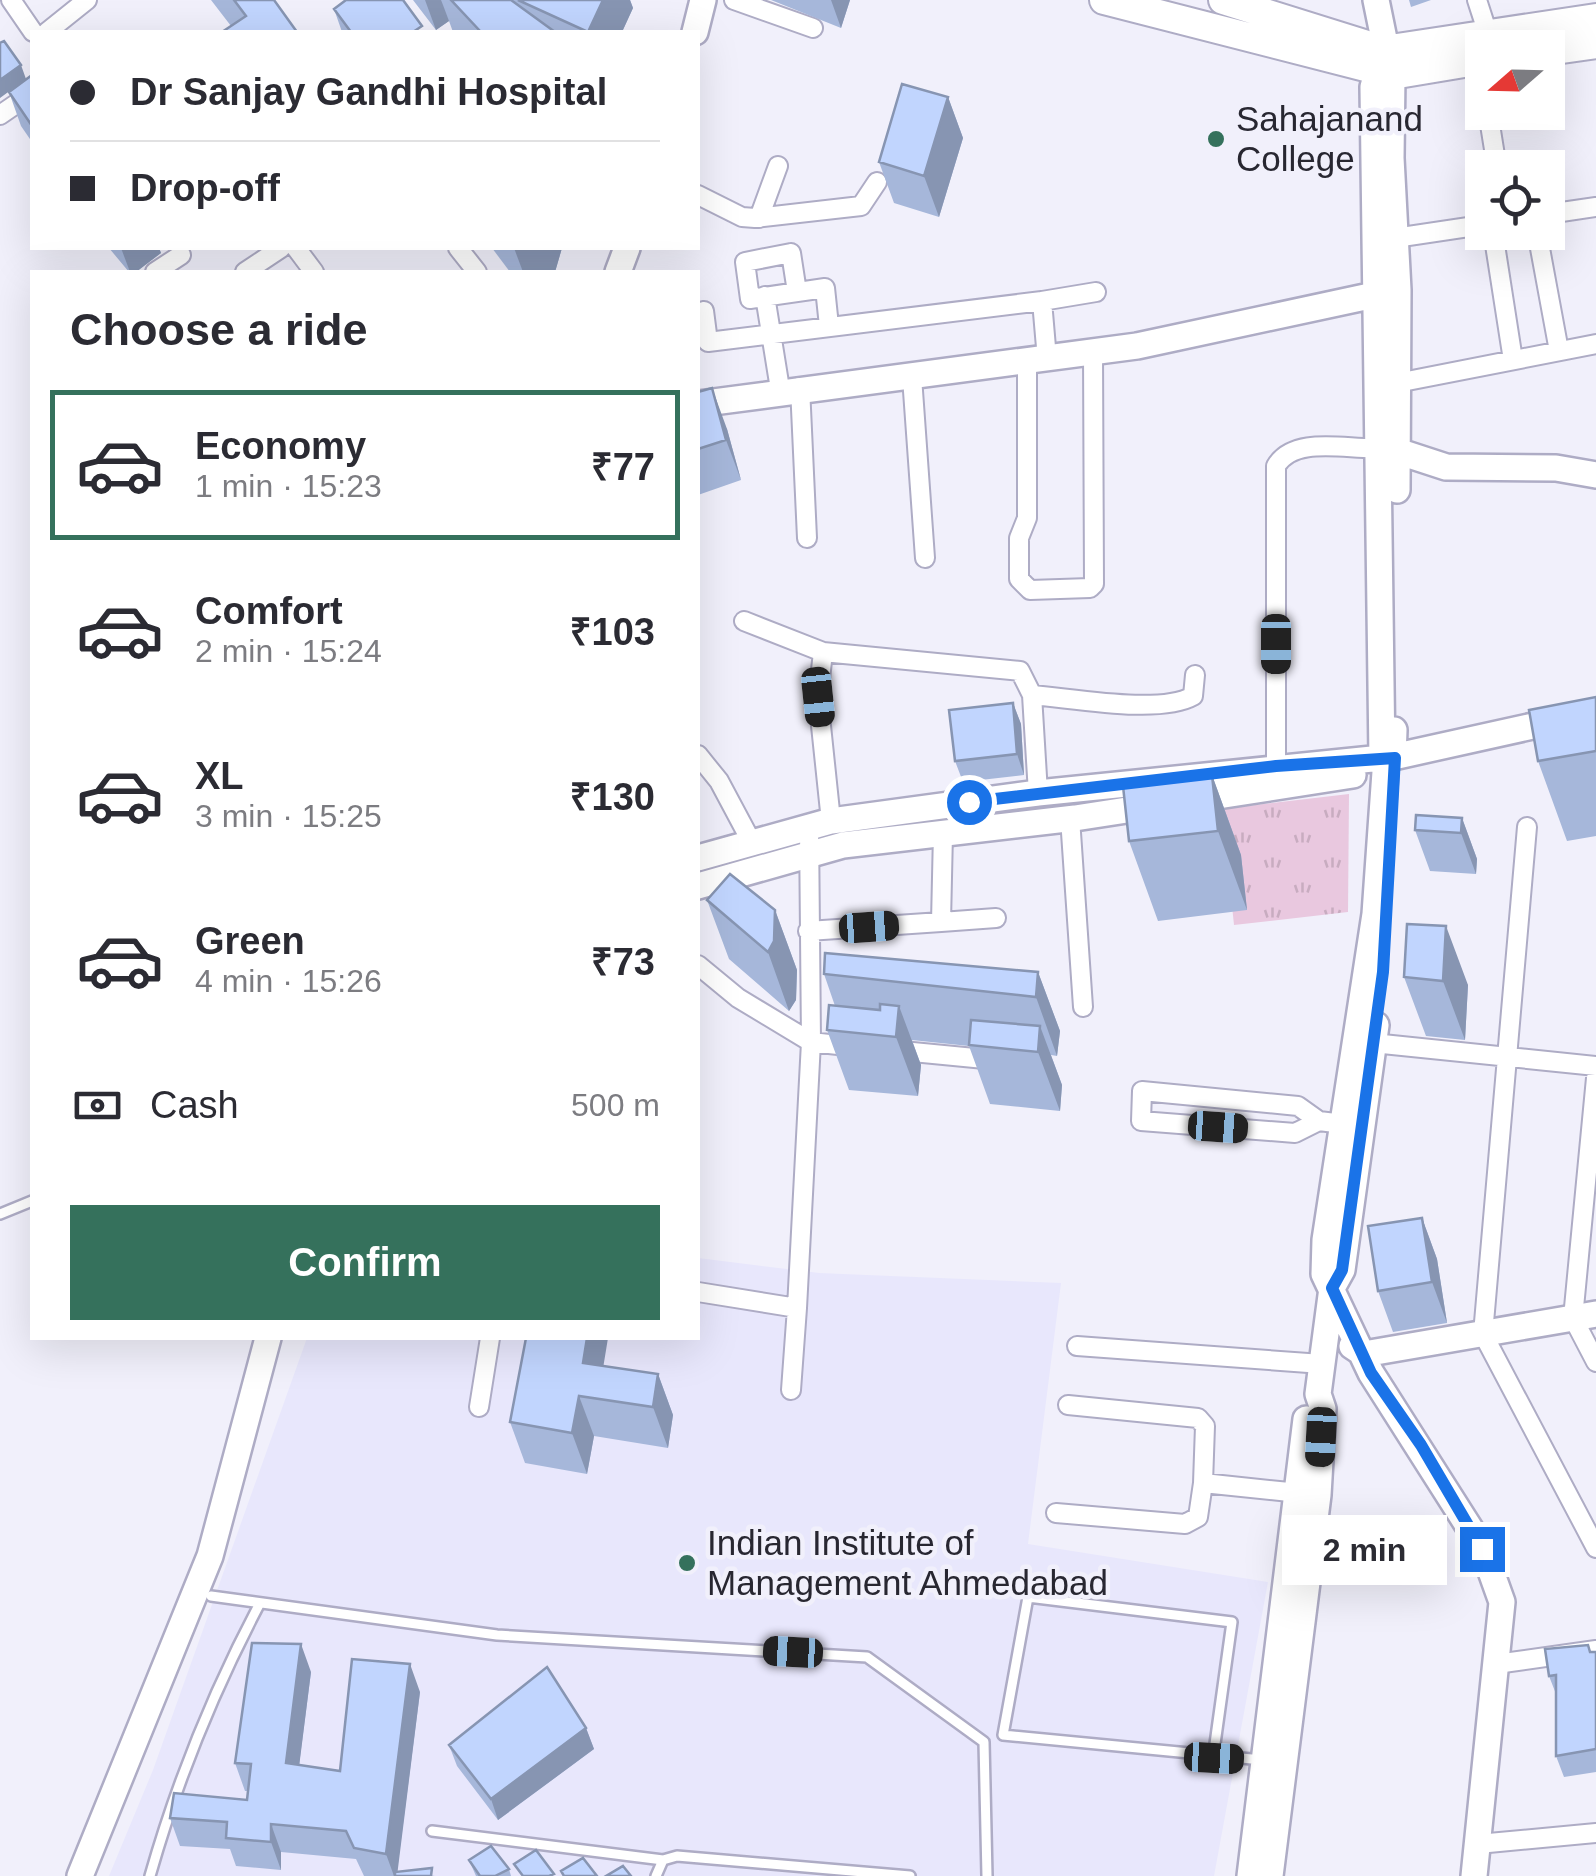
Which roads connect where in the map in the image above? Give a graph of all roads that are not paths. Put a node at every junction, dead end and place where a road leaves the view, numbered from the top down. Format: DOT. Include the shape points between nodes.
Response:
graph roads {
  1 [pos="12,0"];
  2 [pos="87,0"];
  3 [pos="687,0"];
  4 [pos="704,0"];
  5 [pos="734,0"];
  6 [pos="1104,0"];
  7 [pos="1223,0"];
  8 [pos="1376,0"];
  9 [pos="1477,0"];
  10 [pos="1596,18"];
  11 [pos="812,28"];
  12 [pos="32,30"];
  13 [pos="50,30"];
  14 [pos="680,30"];
  15 [pos="696,30"];
  16 [pos="1480,30"];
  17 [pos="1564,30"];
  18 [pos="1596,44"];
  19 [pos="1565,49"];
  20 [pos="1465,60"];
  21 [pos="1385,61"];
  22 [pos="30,94"];
  23 [pos="0,115"];
  24 [pos="778,166"];
  25 [pos="877,182"];
  26 [pos="700,196"];
  27 [pos="1596,207"];
  28 [pos="1565,212"];
  29 [pos="759,218"];
  30 [pos="1465,227"];
  31 [pos="1395,238"];
  32 [pos="278,250"];
  33 [pos="460,250"];
  34 [pos="1496,250"];
  35 [pos="1540,250"];
  36 [pos="178,251"];
  37 [pos="157,270"];
  38 [pos="247,270"];
  39 [pos="475,270"];
  40 [pos="798,292"];
  41 [pos="1096,292"];
  42 [pos="1387,292"];
  43 [pos="765,296"];
  44 [pos="1042,301"];
  45 [pos="704,311"];
  46 [pos="829,326"];
  47 [pos="772,333"];
  48 [pos="1596,344"];
  49 [pos="1093,352"];
  50 [pos="1560,352"];
  51 [pos="1037,360"];
  52 [pos="1514,360"];
  53 [pos="912,378"];
  54 [pos="1396,383"];
  55 [pos="790,388"];
  56 [pos="700,404"];
  57 [pos="1388,449"];
  58 [pos="1596,475"];
  59 [pos="807,538"];
  60 [pos="925,558"];
  61 [pos="744,620"];
  62 [pos="823,652"];
  63 [pos="1195,675"];
  64 [pos="1032,696"];
  65 [pos="1596,712"];
  66 [pos="1596,727"];
  67 [pos="700,758"];
  68 [pos="1276,766"];
  69 [pos="1389,766"];
  70 [pos="1072,790"];
  71 [pos="1038,793"];
  72 [pos="1072,818"];
  73 [pos="820,824"];
  74 [pos="1527,827"];
  75 [pos="943,833"];
  76 [pos="752,841"];
  77 [pos="807,853"];
  78 [pos="700,857"];
  79 [pos="700,885"];
  80 [pos="996,918"];
  81 [pos="941,922"];
  82 [pos="808,931"];
  83 [pos="700,967"];
  84 [pos="1083,1006"];
  85 [pos="811,1042"];
  86 [pos="1366,1042"];
  87 [pos="1504,1057"];
  88 [pos="1022,1062"];
  89 [pos="1596,1066"];
  90 [pos="1596,1078"];
  91 [pos="1331,1122"];
  92 [pos="30,1202"];
  93 [pos="0,1214"];
  94 [pos="1332,1288"];
  95 [pos="700,1292"];
  96 [pos="798,1308"];
  97 [pos="1584,1316"];
  98 [pos="1327,1330"];
  99 [pos="1483,1334"];
  100 [pos="268,1340"];
  101 [pos="282,1340"];
  102 [pos="490,1340"];
  103 [pos="1077,1346"];
  104 [pos="1596,1362"];
  105 [pos="1322,1364"];
  106 [pos="1368,1364"];
  107 [pos="792,1390"];
  108 [pos="1068,1405"];
  109 [pos="479,1407"];
  110 [pos="1203,1483"];
  111 [pos="1309,1494"];
  112 [pos="1056,1513"];
  113 [pos="1596,1548"];
  114 [pos="204,1594"];
  115 [pos="260,1603"];
  116 [pos="1596,1650"];
  117 [pos="1496,1664"];
  118 [pos="1003,1735"];
  119 [pos="984,1742"];
  120 [pos="1214,1758"];
  121 [pos="1275,1761"];
  122 [pos="432,1831"];
  123 [pos="1596,1833"];
  124 [pos="1478,1844"];
  125 [pos="663,1860"];
  126 [pos="80,1876"];
  127 [pos="95,1876"];
  128 [pos="150,1876"];
  129 [pos="656,1876"];
  130 [pos="910,1876"];
  131 [pos="986,1876"];
  132 [pos="1250,1876"];
  133 [pos="1270,1876"];
  134 [pos="1474,1876"];
  1 -- 12 [label="street"];
  2 -- 13 [label="street"];
  3 -- 14 [label="street"];
  4 -- 15 [label="street"];
  5 -- 11 [label="street"];
  6 -- 21 [label="main road"];
  7 -- 21 [label="main road"];
  8 -- 21 [label="street"];
  9 -- 16 [label="street"];
  10 -- 17 [label="main road"];
  18 -- 19 [label="main road"];
  20 -- 21 [label="main road"];
  21 -- 31 [label="street"];
  21 -- 42 [label="street" via="1374,87"];
  22 -- 23 [label="street"];
  24 -- 29 [label="street"];
  25 -- 29 [label="street" via="861,206"];
  26 -- 29 [label="street" via="742,217"];
  27 -- 28 [label="street"];
  30 -- 31 [label="street"];
  31 -- 42 [label="street"];
  32 -- 38 [label="street"];
  33 -- 39 [label="street"];
  34 -- 52 [label="street"];
  35 -- 50 [label="street"];
  36 -- 37 [label="street"];
  40 -- 43 [label="street"];
  40 -- 43 [label="street" via="791,253 745,262 750,299"];
  40 -- 46 [label="street" via="824,288"];
  41 -- 44 [label="street"];
  42 -- 49 [label="street"];
  42 -- 54 [label="street"];
  42 -- 57 [label="street"];
  43 -- 47 [label="street"];
  44 -- 46 [label="street"];
  44 -- 51 [label="street"];
  45 -- 47 [label="street" via="708,342"];
  46 -- 47 [label="street"];
  47 -- 55 [label="street"];
  48 -- 50 [label="street"];
  49 -- 51 [label="street"];
  49 -- 51 [label="street" via="1090,588 1030,590 1019,579"];
  50 -- 52 [label="street"];
  51 -- 53 [label="street"];
  52 -- 54 [label="street"];
  53 -- 55 [label="street"];
  53 -- 60 [label="street"];
  54 -- 57 [label="street"];
  55 -- 56 [label="street"];
  55 -- 59 [label="street"];
  57 -- 58 [label="street" via="1446,467"];
  57 -- 68 [label="street" via="1296,448 1276,466"];
  57 -- 69 [label="street"];
  61 -- 62 [label="street"];
  62 -- 64 [label="street" via="1020,671"];
  62 -- 73 [label="street"];
  63 -- 64 [label="street" via="1194,696 1186,700 1140,704"];
  64 -- 71 [label="street"];
  65 -- 69 [label="street"];
  66 -- 69 [label="street"];
  67 -- 76 [label="street"];
  68 -- 69 [label="street"];
  68 -- 70 [label="street"];
  69 -- 72 [label="street"];
  69 -- 86 [label="street"];
  70 -- 71 [label="street"];
  70 -- 72 [label="street"];
  71 -- 73 [label="street"];
  72 -- 75 [label="street"];
  72 -- 84 [label="street"];
  73 -- 76 [label="street"];
  73 -- 77 [label="street"];
  74 -- 87 [label="street"];
  75 -- 77 [label="street"];
  75 -- 81 [label="street"];
  76 -- 78 [label="street"];
  77 -- 79 [label="street"];
  77 -- 82 [label="street"];
  80 -- 81 [label="street"];
  81 -- 82 [label="street"];
  82 -- 85 [label="street"];
  83 -- 85 [label="street"];
  85 -- 88 [label="street"];
  85 -- 96 [label="street"];
  86 -- 87 [label="street"];
  86 -- 91 [label="street"];
  86 -- 94 [label="street" via="1342,1270"];
  87 -- 89 [label="street"];
  87 -- 99 [label="street"];
  90 -- 97 [label="street"];
  91 -- 91 [label="street" via="1298,1106 1142,1091 1141,1121 1295,1132"];
  91 -- 94 [label="street" via="1324,1274"];
  92 -- 93 [label="lane"];
  94 -- 98 [label="street"];
  94 -- 106 [label="street"];
  95 -- 96 [label="street"];
  96 -- 107 [label="street"];
  97 -- 99 [label="street"];
  97 -- 104 [label="street"];
  98 -- 105 [label="street"];
  98 -- 106 [label="street"];
  99 -- 106 [label="street"];
  99 -- 113 [label="street"];
  100 -- 114 [label="street"];
  101 -- 114 [label="street"];
  102 -- 109 [label="street"];
  103 -- 105 [label="street"];
  105 -- 106 [label="street"];
  105 -- 111 [label="street" via="1323,1409"];
  106 -- 117 [label="street" via="1482,1549 1502,1602"];
  108 -- 110 [label="street" via="1198,1418 1205,1426"];
  110 -- 111 [label="street"];
  110 -- 112 [label="street" via="1198,1517 1184,1524"];
  111 -- 121 [label="street"];
  114 -- 115 [label="lane"];
  114 -- 126 [label="street"];
  114 -- 127 [label="street"];
  115 -- 119 [label="lane" via="498,1635 866,1657"];
  115 -- 128 [label="lane" via="170,1802"];
  116 -- 117 [label="street"];
  117 -- 124 [label="street"];
  118 -- 119 [label="lane"];
  118 -- 120 [label="lane"];
  118 -- 120 [label="lane" via="1028,1597 1232,1622"];
  119 -- 131 [label="lane"];
  120 -- 121 [label="lane"];
  121 -- 132 [label="street"];
  121 -- 133 [label="street"];
  122 -- 125 [label="lane"];
  123 -- 124 [label="street"];
  124 -- 134 [label="street"];
  125 -- 129 [label="lane"];
  125 -- 130 [label="lane"];
}
